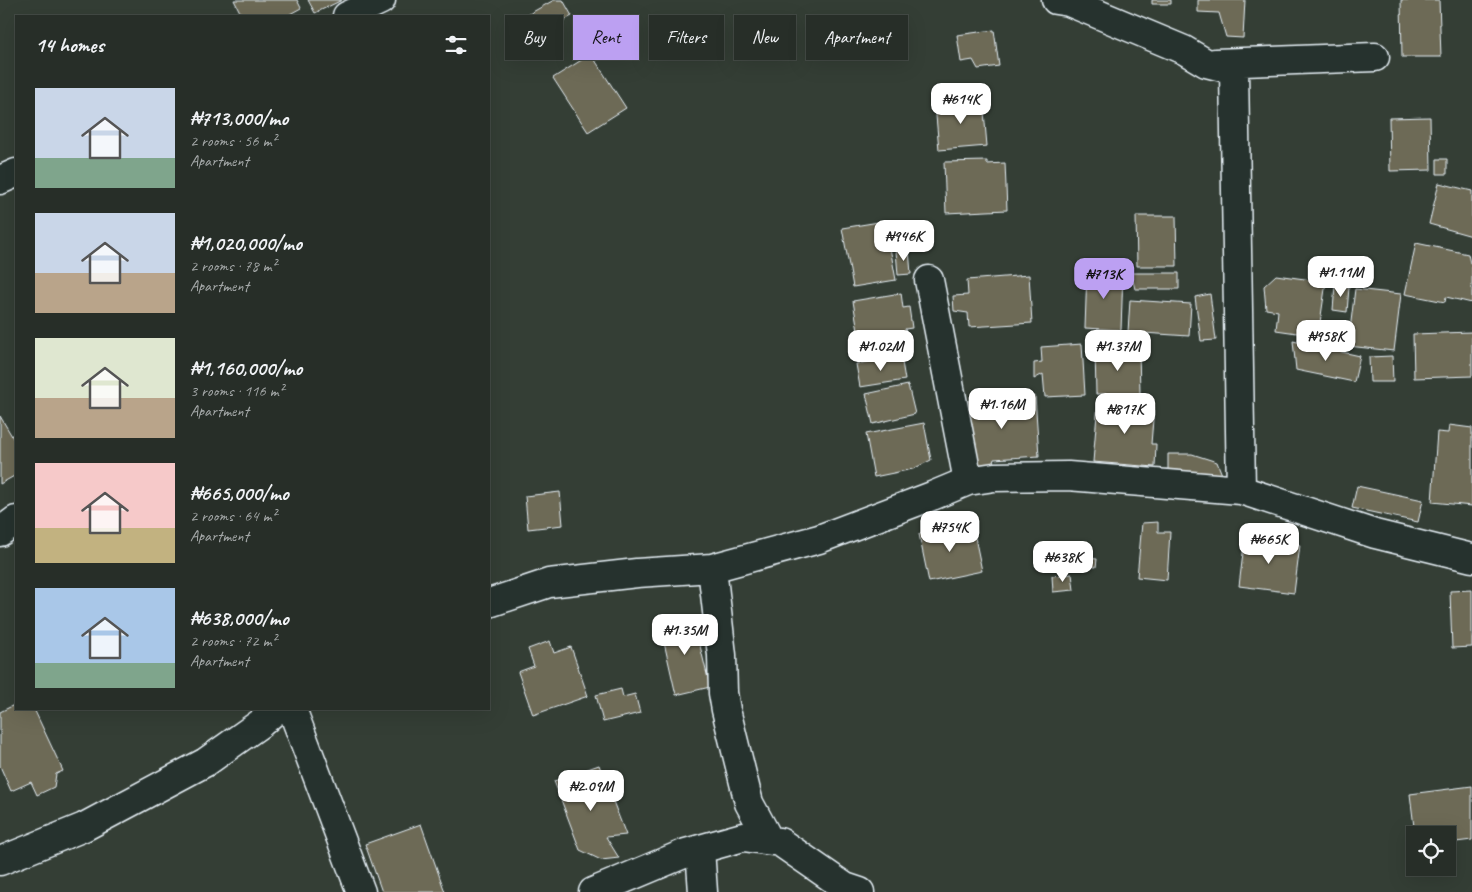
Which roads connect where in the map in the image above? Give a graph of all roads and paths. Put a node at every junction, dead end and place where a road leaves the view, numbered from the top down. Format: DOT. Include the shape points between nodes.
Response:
graph roads {
  1 [pos="380,0"];
  2 [pos="1056,0"];
  3 [pos="349,15"];
  4 [pos="1375,57"];
  5 [pos="1206,63"];
  6 [pos="15,173"];
  7 [pos="0,180"];
  8 [pos="929,280"];
  9 [pos="968,481"];
  10 [pos="1241,490"];
  11 [pos="15,521"];
  12 [pos="0,532"];
  13 [pos="1472,558"];
  14 [pos="712,568"];
  15 [pos="490,603"];
  16 [pos="276,710"];
  17 [pos="292,710"];
  18 [pos="756,838"];
  19 [pos="700,849"];
  20 [pos="0,861"];
  21 [pos="361,892"];
  22 [pos="593,892"];
  23 [pos="703,892"];
  24 [pos="860,892"];
  1 -- 3 [label="street"];
  2 -- 5 [label="street" via="1069,2 1184,50"];
  4 -- 5 [label="street"];
  5 -- 10 [label="street" via="1234,70"];
  6 -- 7 [label="street"];
  8 -- 9 [label="street"];
  9 -- 10 [label="street" via="994,477 1068,476"];
  9 -- 14 [label="street" via="819,540"];
  10 -- 13 [label="street" via="1376,534"];
  11 -- 12 [label="street"];
  14 -- 15 [label="street" via="549,583"];
  14 -- 18 [label="street" via="722,655 722,693"];
  16 -- 20 [label="street" via="206,762 84,826"];
  17 -- 21 [label="street"];
  18 -- 19 [label="street"];
  18 -- 24 [label="street" via="780,842 845,887"];
  19 -- 22 [label="street"];
  19 -- 23 [label="street"];
}
